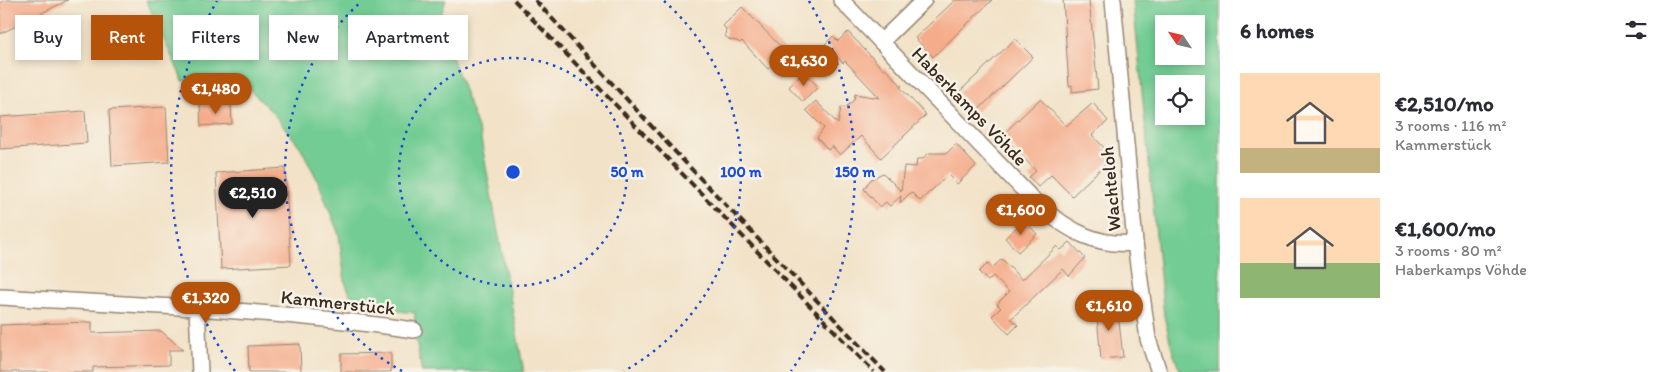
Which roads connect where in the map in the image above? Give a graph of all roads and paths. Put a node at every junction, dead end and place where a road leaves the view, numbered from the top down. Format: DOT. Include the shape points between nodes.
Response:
graph roads {
  1 [pos="841,0"];
  2 [pos="924,0"];
  3 [pos="1113,0"];
  4 [pos="881,42"];
  5 [pos="1135,243"];
  6 [pos="0,297"];
  7 [pos="197,308"];
  8 [pos="414,330"];
  9 [pos="200,372"];
  10 [pos="1159,372"];
  1 -- 4 [label="street, Haberkamps Vöhde"];
  2 -- 4 [label="street"];
  3 -- 5 [label="street, Wachteloh"];
  4 -- 5 [label="street, Haberkamps Vöhde" via="1022,189 1057,221 1079,234 1108,243"];
  5 -- 10 [label="street, Wachteloh" via="1148,339"];
  6 -- 7 [label="street, Kammerstück"];
  7 -- 8 [label="street, Kammerstück"];
  7 -- 9 [label="street"];
}
